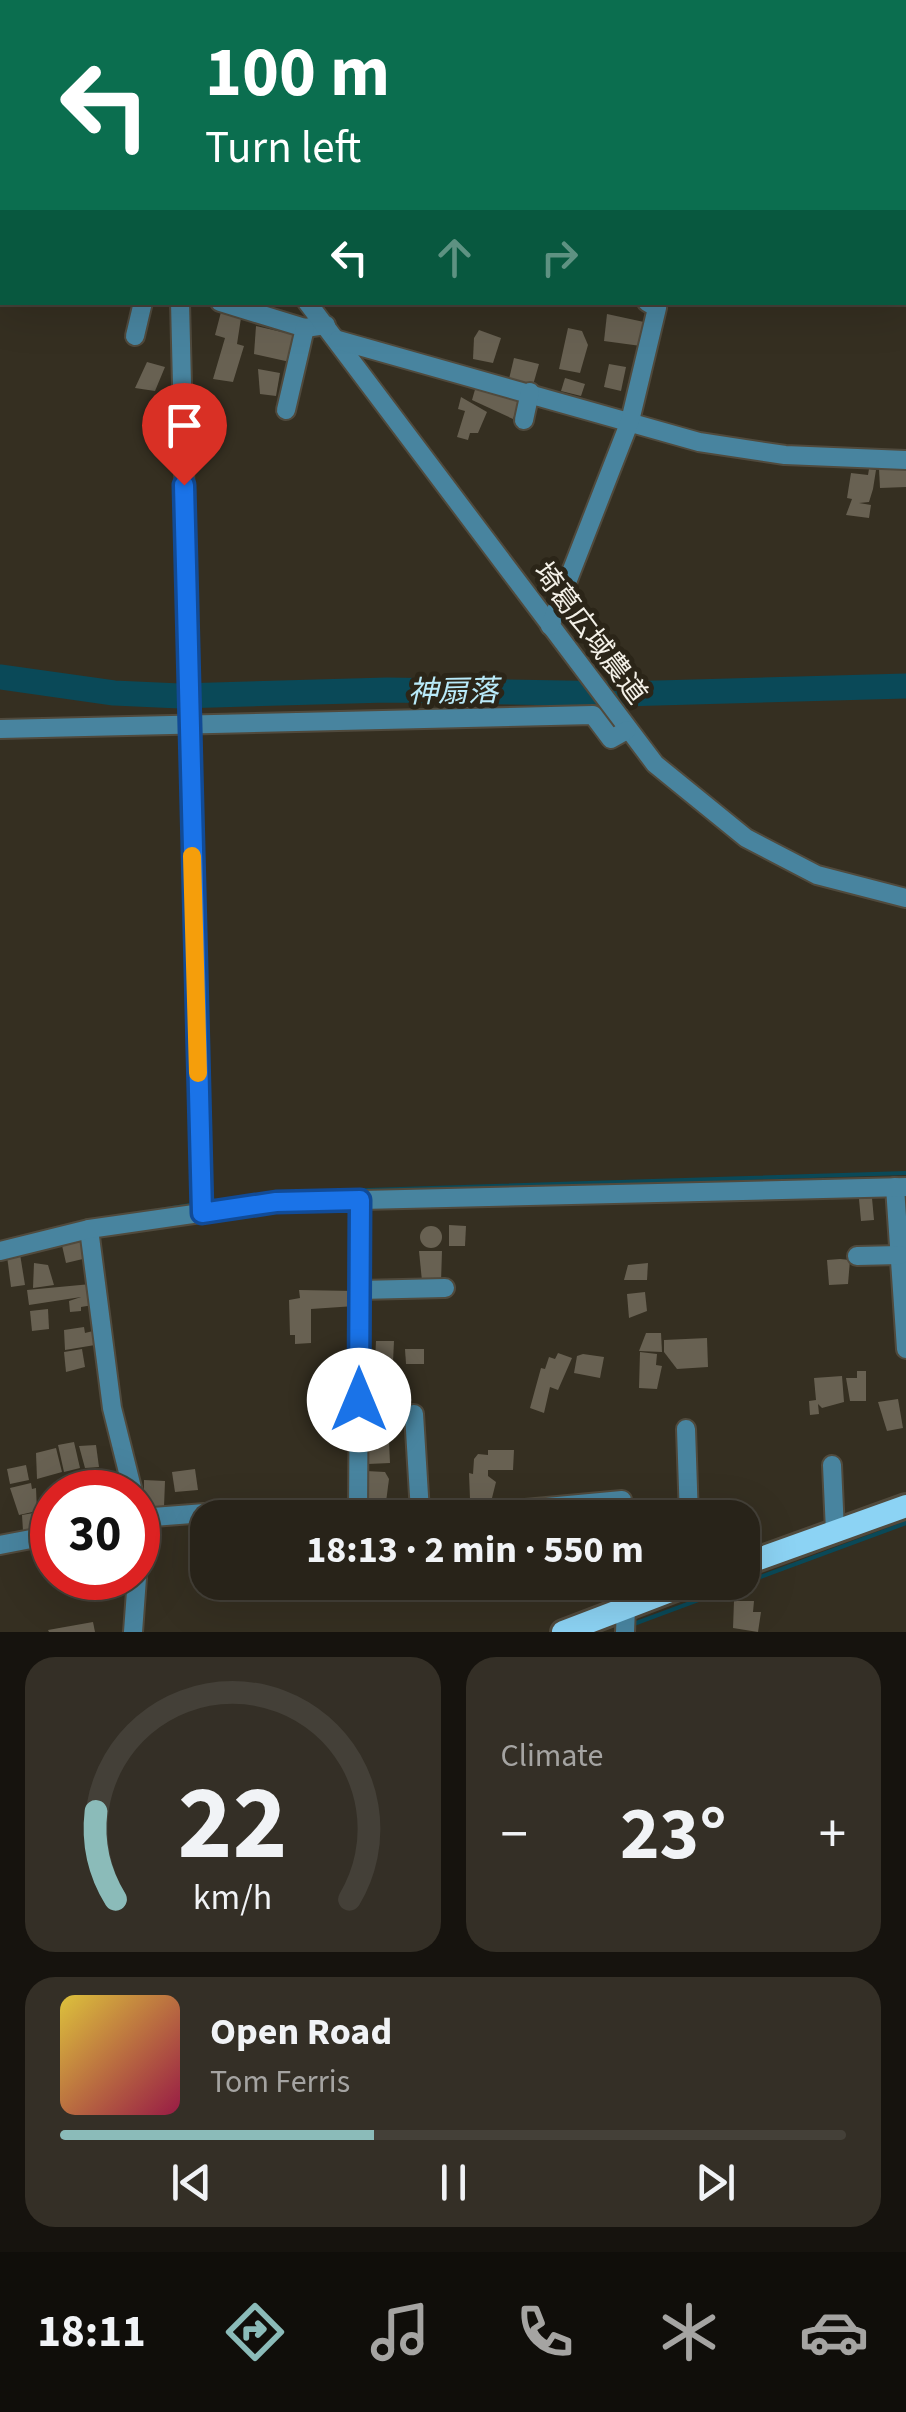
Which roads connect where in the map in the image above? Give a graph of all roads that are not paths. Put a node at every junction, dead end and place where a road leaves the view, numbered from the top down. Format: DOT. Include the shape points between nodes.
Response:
graph roads {
  1 [pos="142,305"];
  2 [pos="180,305"];
  3 [pos="230,305"];
  4 [pos="310,305"];
  5 [pos="652,305"];
  6 [pos="306,328"];
  7 [pos="332,332"];
  8 [pos="135,336"];
  9 [pos="544,375"];
  10 [pos="536,394"];
  11 [pos="286,410"];
  12 [pos="524,420"];
  13 [pos="630,421"];
  14 [pos="906,460"];
  15 [pos="550,626"];
  16 [pos="188,724"];
  17 [pos="0,729"];
  18 [pos="627,730"];
  19 [pos="906,898"];
  20 [pos="901,1187"];
  21 [pos="360,1200"];
  22 [pos="202,1213"];
  23 [pos="89,1228"];
  24 [pos="0,1251"];
  25 [pos="900,1255"];
  26 [pos="857,1256"];
  27 [pos="446,1288"];
  28 [pos="359,1290"];
  29 [pos="906,1349"];
  30 [pos="414,1414"];
  31 [pos="686,1429"];
  32 [pos="832,1465"];
  33 [pos="128,1470"];
  34 [pos="358,1500"];
  35 [pos="419,1500"];
  36 [pos="688,1500"];
  37 [pos="906,1506"];
  38 [pos="160,1514"];
  39 [pos="190,1514"];
  40 [pos="835,1530"];
  41 [pos="30,1539"];
  42 [pos="0,1545"];
  43 [pos="760,1558"];
  44 [pos="135,1600"];
  45 [pos="661,1600"];
  46 [pos="625,1619"];
  47 [pos="133,1632"];
  48 [pos="563,1632"];
  1 -- 8 [label="street"];
  2 -- 16 [label="street"];
  3 -- 6 [label="street"];
  4 -- 7 [label="street, 埼葛広域農道"];
  5 -- 13 [label="street" via="658,308"];
  6 -- 7 [label="street"];
  6 -- 11 [label="street"];
  7 -- 10 [label="street"];
  7 -- 15 [label="street, 埼葛広域農道"];
  9 -- 10 [label="street"];
  10 -- 12 [label="street"];
  10 -- 13 [label="street"];
  13 -- 14 [label="street" via="699,442 785,455"];
  13 -- 15 [label="street"];
  15 -- 18 [label="street, 埼葛広域農道"];
  16 -- 17 [label="street"];
  16 -- 18 [label="street" via="593,715 610,739"];
  16 -- 22 [label="street"];
  18 -- 19 [label="street, 埼葛広域農道" via="655,764 746,838 817,874"];
  20 -- 21 [label="street"];
  20 -- 25 [label="street"];
  21 -- 22 [label="street"];
  21 -- 28 [label="street"];
  22 -- 23 [label="street"];
  23 -- 24 [label="street"];
  23 -- 33 [label="street" via="112,1408"];
  25 -- 26 [label="street"];
  25 -- 29 [label="street"];
  27 -- 28 [label="street"];
  28 -- 34 [label="street"];
  30 -- 35 [label="street"];
  31 -- 36 [label="street"];
  32 -- 40 [label="street"];
  37 -- 40 [label="main road"];
  38 -- 39 [label="street"];
  40 -- 43 [label="main road"];
  41 -- 42 [label="street"];
  44 -- 47 [label="street"];
  45 -- 46 [label="main road"];
  46 -- 48 [label="main road"];
}
